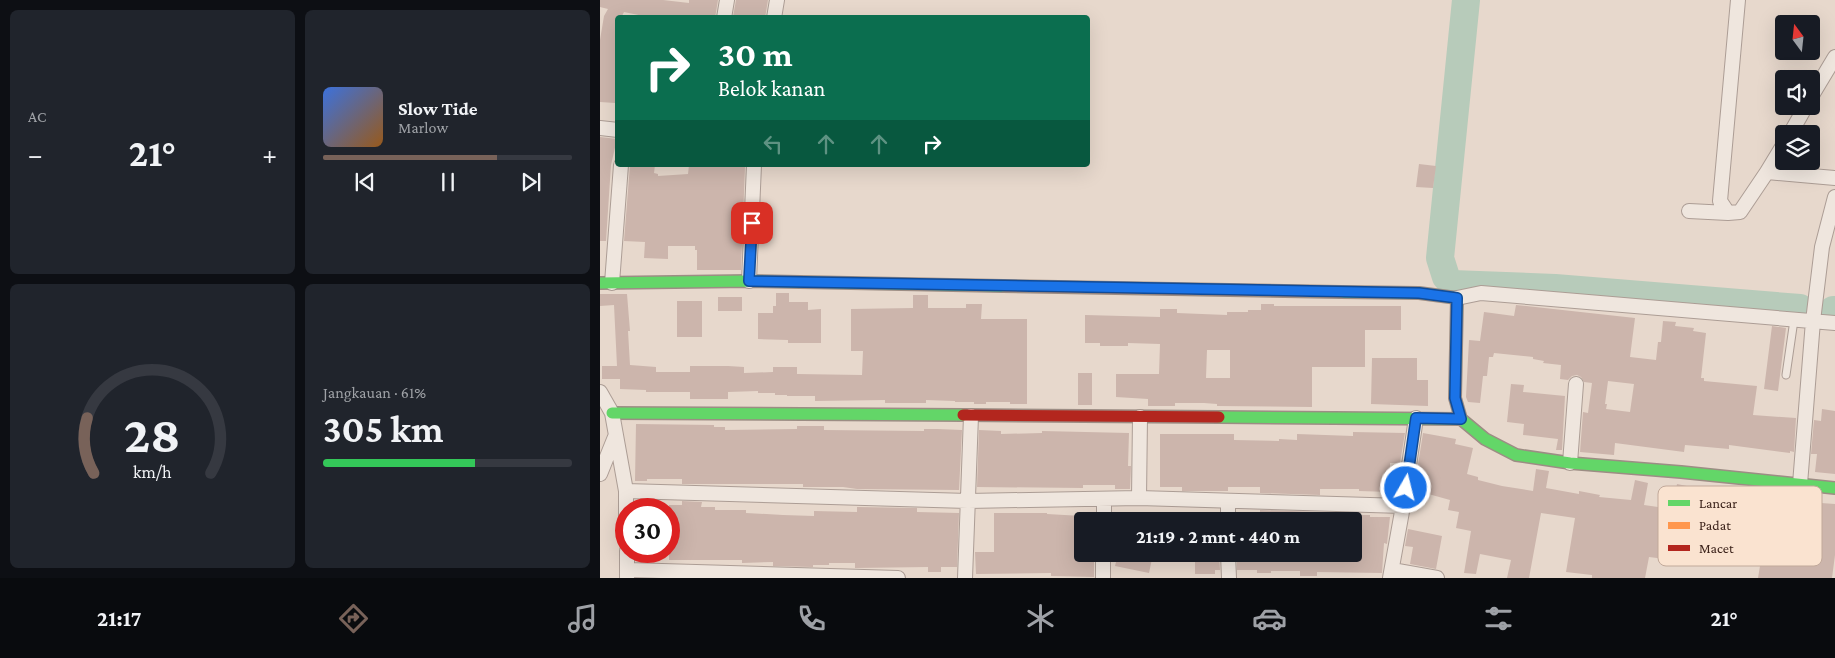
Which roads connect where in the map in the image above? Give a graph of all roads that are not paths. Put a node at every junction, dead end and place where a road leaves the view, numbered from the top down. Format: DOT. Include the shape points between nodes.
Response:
graph roads {
  1 [pos="727,0"];
  2 [pos="776,0"];
  3 [pos="1738,0"];
  4 [pos="724,15"];
  5 [pos="774,15"];
  6 [pos="1835,57"];
  7 [pos="1820,82"];
  8 [pos="600,128"];
  9 [pos="615,130"];
  10 [pos="1775,159"];
  11 [pos="621,167"];
  12 [pos="754,167"];
  13 [pos="1767,172"];
  14 [pos="1835,178"];
  15 [pos="1835,197"];
  16 [pos="1689,211"];
  17 [pos="1728,213"];
  18 [pos="749,281"];
  19 [pos="606,283"];
  20 [pos="1457,298"];
  21 [pos="1794,320"];
  22 [pos="1813,321"];
  23 [pos="1835,323"];
  24 [pos="1786,375"];
  25 [pos="1576,384"];
  26 [pos="600,392"];
  27 [pos="612,414"];
  28 [pos="971,416"];
  29 [pos="1140,417"];
  30 [pos="1416,418"];
  31 [pos="1461,419"];
  32 [pos="615,437"];
  33 [pos="1570,463"];
  34 [pos="600,474"];
  35 [pos="1800,484"];
  36 [pos="1818,486"];
  37 [pos="1822,487"];
  38 [pos="1835,488"];
  39 [pos="626,491"];
  40 [pos="626,498"];
  41 [pos="1139,498"];
  42 [pos="1104,499"];
  43 [pos="968,501"];
  44 [pos="1228,501"];
  45 [pos="1403,506"];
  46 [pos="1104,512"];
  47 [pos="1228,512"];
  48 [pos="1103,562"];
  49 [pos="1228,562"];
  50 [pos="627,574"];
  51 [pos="1391,574"];
  52 [pos="898,578"];
  53 [pos="965,578"];
  54 [pos="1103,578"];
  55 [pos="1229,578"];
  56 [pos="1437,578"];
  1 -- 4 [label="street"];
  2 -- 5 [label="street"];
  3 -- 17 [label="street" via="1720,201"];
  6 -- 7 [label="street"];
  8 -- 9 [label="street"];
  10 -- 13 [label="street"];
  11 -- 19 [label="street"];
  12 -- 18 [label="street"];
  13 -- 14 [label="street"];
  13 -- 17 [label="street" via="1740,212"];
  15 -- 22 [label="street" via="1822,247"];
  16 -- 17 [label="street"];
  18 -- 19 [label="street"];
  18 -- 20 [label="street" via="1419,293"];
  20 -- 21 [label="street" via="1481,293"];
  20 -- 31 [label="street" via="1455,398"];
  21 -- 22 [label="street"];
  21 -- 24 [label="lane"];
  22 -- 23 [label="street"];
  22 -- 35 [label="street"];
  25 -- 33 [label="street"];
  26 -- 27 [label="street"];
  27 -- 28 [label="street"];
  27 -- 32 [label="street"];
  28 -- 29 [label="street"];
  28 -- 43 [label="street"];
  29 -- 30 [label="street"];
  29 -- 41 [label="street"];
  30 -- 31 [label="street"];
  30 -- 45 [label="street"];
  31 -- 33 [label="street" via="1485,439 1516,455"];
  32 -- 34 [label="street"];
  32 -- 39 [label="street"];
  33 -- 35 [label="street"];
  35 -- 36 [label="street"];
  37 -- 38 [label="street"];
  39 -- 40 [label="street"];
  39 -- 43 [label="street"];
  41 -- 42 [label="street"];
  41 -- 44 [label="street"];
  42 -- 43 [label="street"];
  42 -- 46 [label="street"];
  43 -- 53 [label="street"];
  44 -- 45 [label="street"];
  44 -- 47 [label="street"];
  45 -- 51 [label="street"];
  48 -- 54 [label="street"];
  49 -- 55 [label="street"];
  50 -- 52 [label="street"];
  51 -- 56 [label="street"];
}
